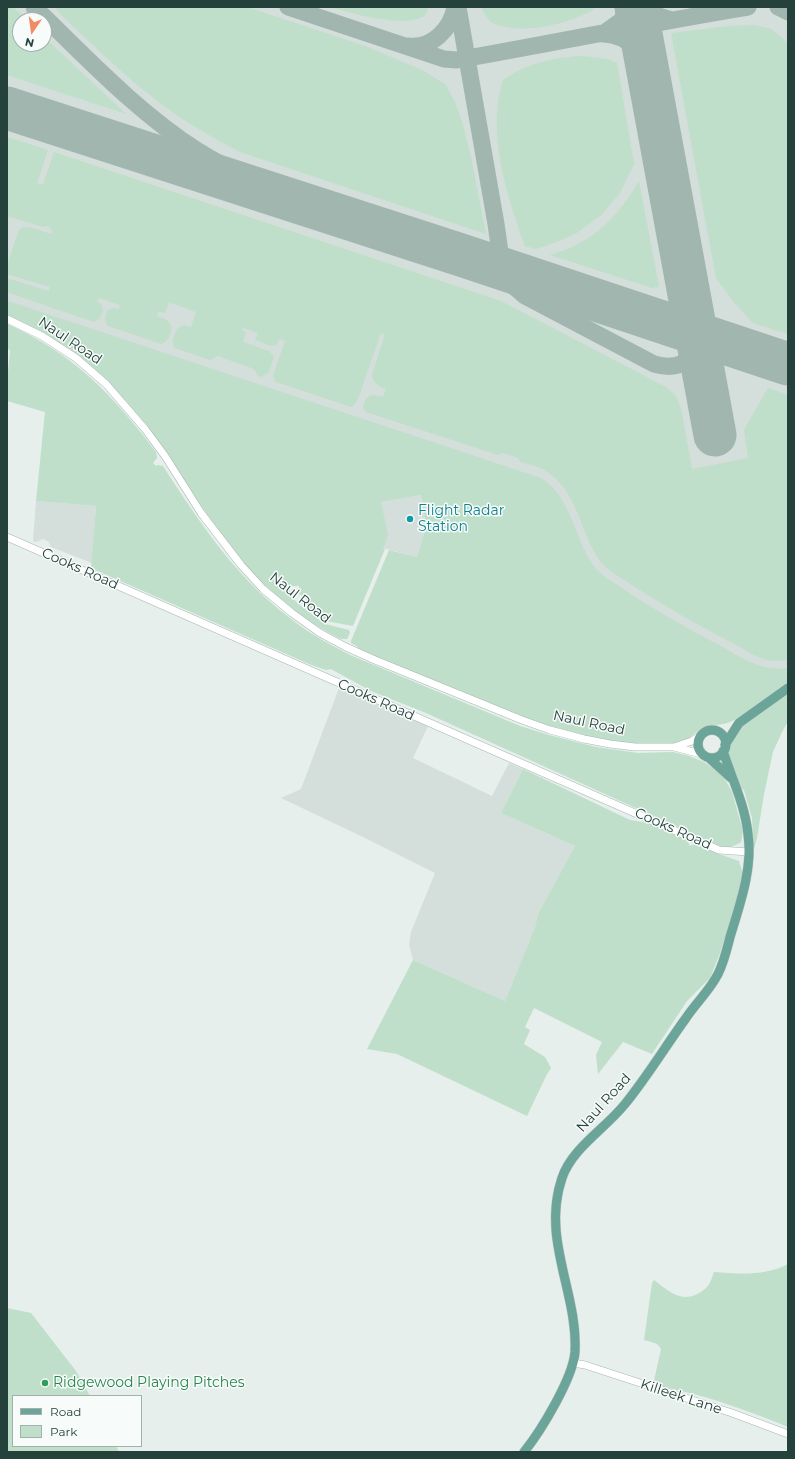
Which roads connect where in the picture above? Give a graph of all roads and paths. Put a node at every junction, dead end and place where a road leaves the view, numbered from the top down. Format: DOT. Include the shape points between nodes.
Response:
graph roads {
  1 [pos="7,318"];
  2 [pos="7,537"];
  3 [pos="788,688"];
  4 [pos="739,723"];
  5 [pos="716,732"];
  6 [pos="703,734"];
  7 [pos="674,747"];
  8 [pos="724,748"];
  9 [pos="705,756"];
  10 [pos="732,779"];
  11 [pos="748,852"];
  12 [pos="573,1363"];
  13 [pos="788,1434"];
  14 [pos="524,1452"];
  1 -- 7 [label="street, Naul Road" via="76,358 106,384 145,429 200,513 241,565 292,613 320,633 422,680 550,730 610,744"];
  2 -- 11 [label="street, Cooks Road" via="719,850"];
  3 -- 4 [label="main road"];
  4 -- 5 [label="main road"];
  4 -- 8 [label="main road"];
  5 -- 6 [label="main road"];
  5 -- 8 [label="main road" via="723,738"];
  6 -- 7 [label="street, Naul Road"];
  6 -- 9 [label="main road" via="698,746"];
  7 -- 9 [label="street, Naul Road"];
  8 -- 9 [label="main road" via="717,757"];
  8 -- 10 [label="main road, Naul Road"];
  9 -- 10 [label="main road, Naul Road"];
  10 -- 11 [label="main road, Naul Road" via="746,816"];
  11 -- 12 [label="main road, Naul Road" via="742,896 715,980 687,1016 641,1085 614,1117 575,1155 562,1179 555,1218 557,1243 574,1330"];
  12 -- 13 [label="street, Killeek Lane" via="732,1413"];
  12 -- 14 [label="main road, Naul Road" via="565,1384"];
}
